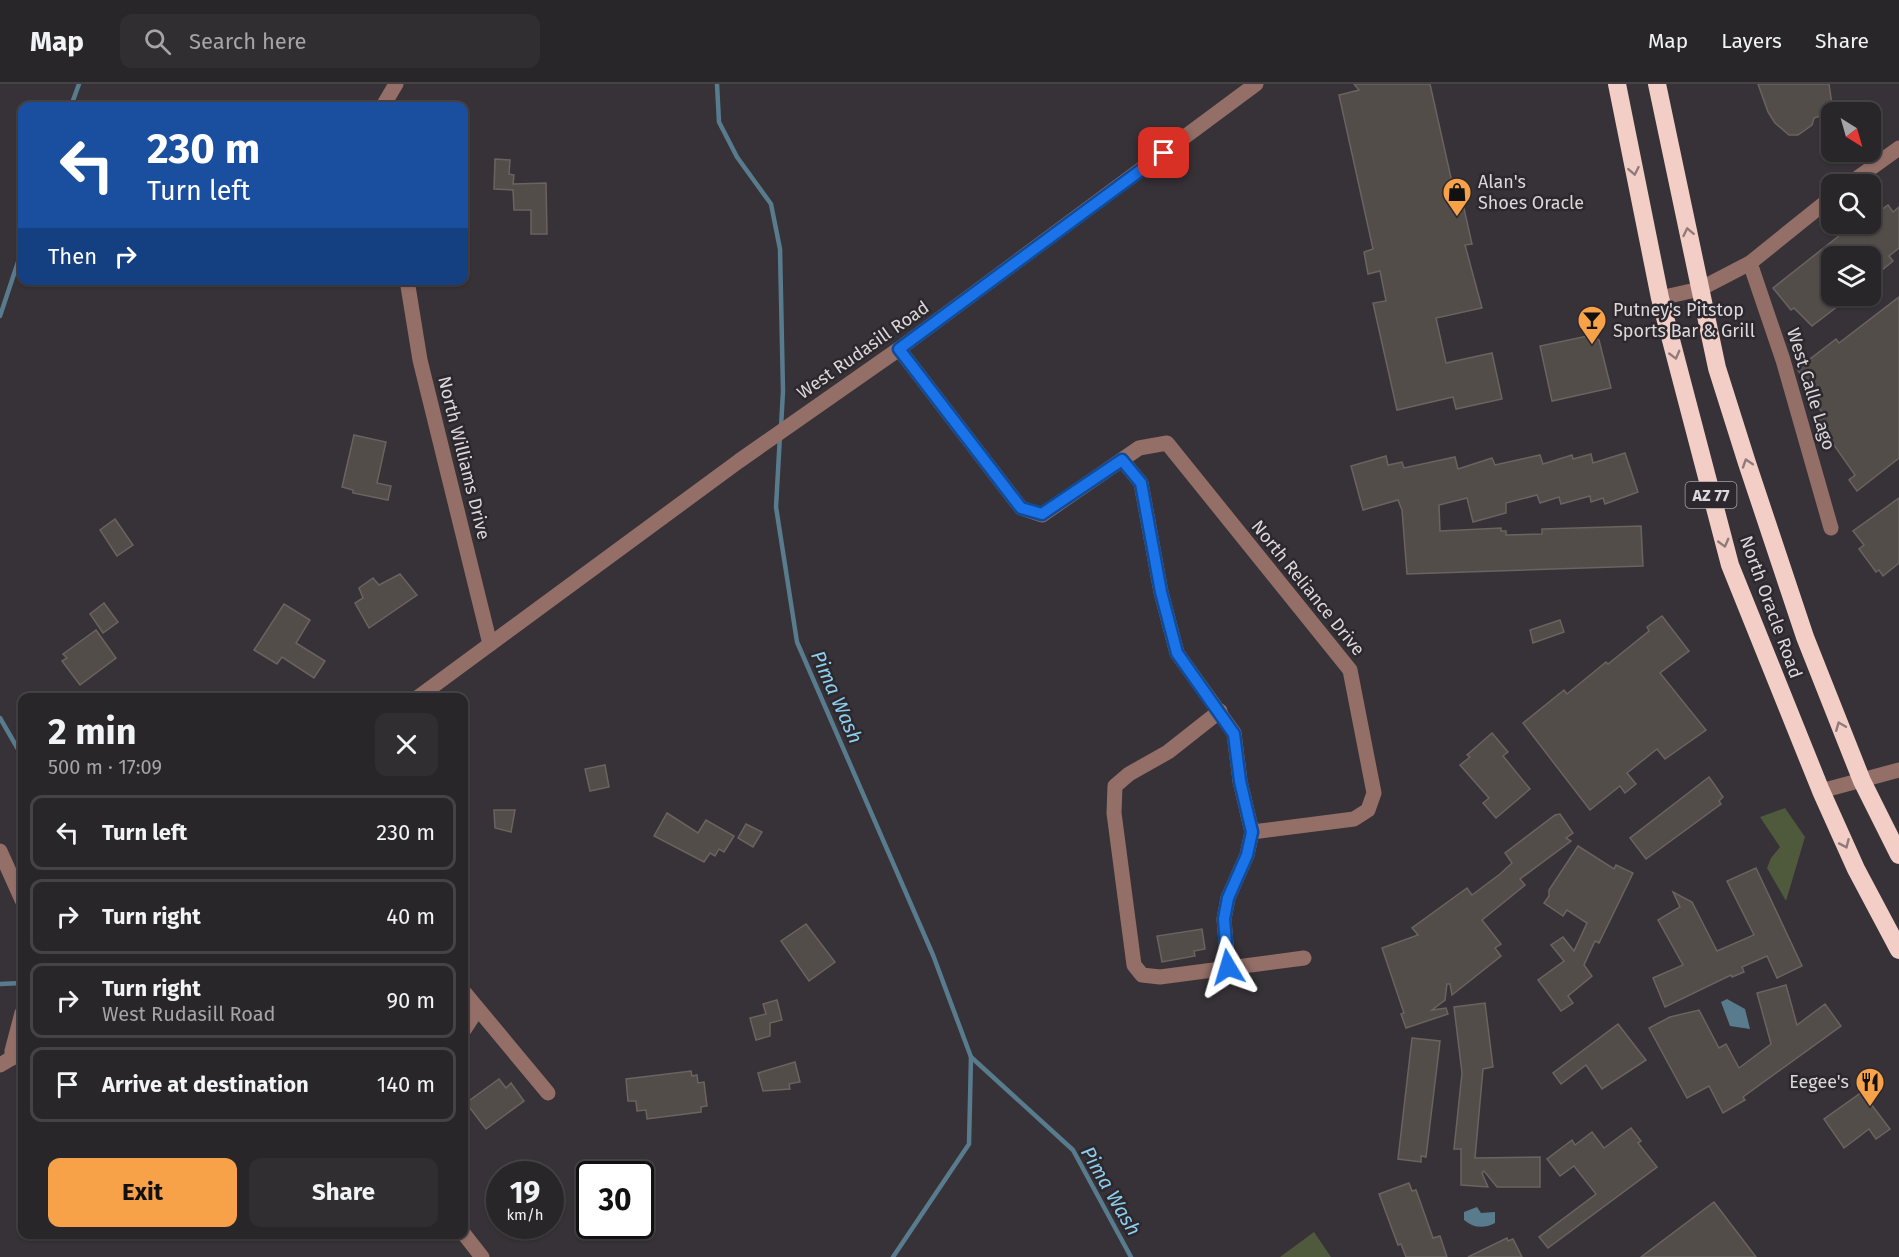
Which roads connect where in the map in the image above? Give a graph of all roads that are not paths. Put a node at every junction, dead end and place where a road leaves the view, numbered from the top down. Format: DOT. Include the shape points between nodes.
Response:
graph roads {
  1 [pos="396,84"];
  2 [pos="1256,84"];
  3 [pos="1617,84"];
  4 [pos="1657,84"];
  5 [pos="385,102"];
  6 [pos="1899,148"];
  7 [pos="1863,174"];
  8 [pos="1821,206"];
  9 [pos="1750,262"];
  10 [pos="408,285"];
  11 [pos="1700,289"];
  12 [pos="1660,298"];
  13 [pos="899,349"];
  14 [pos="1122,460"];
  15 [pos="1832,528"];
  16 [pos="490,644"];
  17 [pos="424,693"];
  18 [pos="1220,711"];
  19 [pos="1899,770"];
  20 [pos="1862,781"];
  21 [pos="1821,791"];
  22 [pos="1252,832"];
  23 [pos="0,851"];
  24 [pos="1899,855"];
  25 [pos="18,891"];
  26 [pos="1899,950"];
  27 [pos="1305,958"];
  28 [pos="1228,967"];
  29 [pos="468,998"];
  30 [pos="477,1010"];
  31 [pos="468,1024"];
  32 [pos="18,1028"];
  33 [pos="12,1058"];
  34 [pos="548,1093"];
  35 [pos="468,1239"];
  36 [pos="482,1257"];
  1 -- 5 [label="street"];
  2 -- 13 [label="street, West Rudasill Road"];
  3 -- 12 [label="highway, North Oracle Road / AZ 77, one-way"];
  11 -- 4 [label="highway, North Oracle Road / AZ 77, one-way"];
  6 -- 7 [label="street"];
  8 -- 9 [label="street"];
  9 -- 11 [label="street"];
  9 -- 15 [label="street, West Calle Lago"];
  10 -- 16 [label="street, North Williams Drive" via="420,360"];
  11 -- 12 [label="street"];
  20 -- 11 [label="highway, North Oracle Road / AZ 77, one-way" via="1780,564 1717,368"];
  12 -- 21 [label="highway, North Oracle Road / AZ 77, one-way" via="1730,565"];
  13 -- 14 [label="street" via="1021,508 1042,514"];
  13 -- 16 [label="street, West Rudasill Road"];
  14 -- 18 [label="street" via="1141,483 1161,592 1177,653"];
  14 -- 22 [label="street, North Reliance Drive" via="1140,448 1167,443 1350,670 1374,793 1368,810 1353,819"];
  16 -- 17 [label="street, West Rudasill Road"];
  18 -- 22 [label="street" via="1234,734"];
  18 -- 28 [label="street" via="1168,752 1115,786 1114,813 1134,965 1142,975 1160,977"];
  19 -- 20 [label="street"];
  20 -- 21 [label="street"];
  20 -- 24 [label="highway, North Oracle Road / AZ 77"];
  21 -- 26 [label="highway, North Oracle Road / AZ 77, one-way"];
  22 -- 28 [label="street" via="1224,919"];
  23 -- 25 [label="street"];
  27 -- 28 [label="street"];
  29 -- 30 [label="street"];
  30 -- 31 [label="street"];
  30 -- 34 [label="street"];
  32 -- 33 [label="street"];
  35 -- 36 [label="street"];
}
